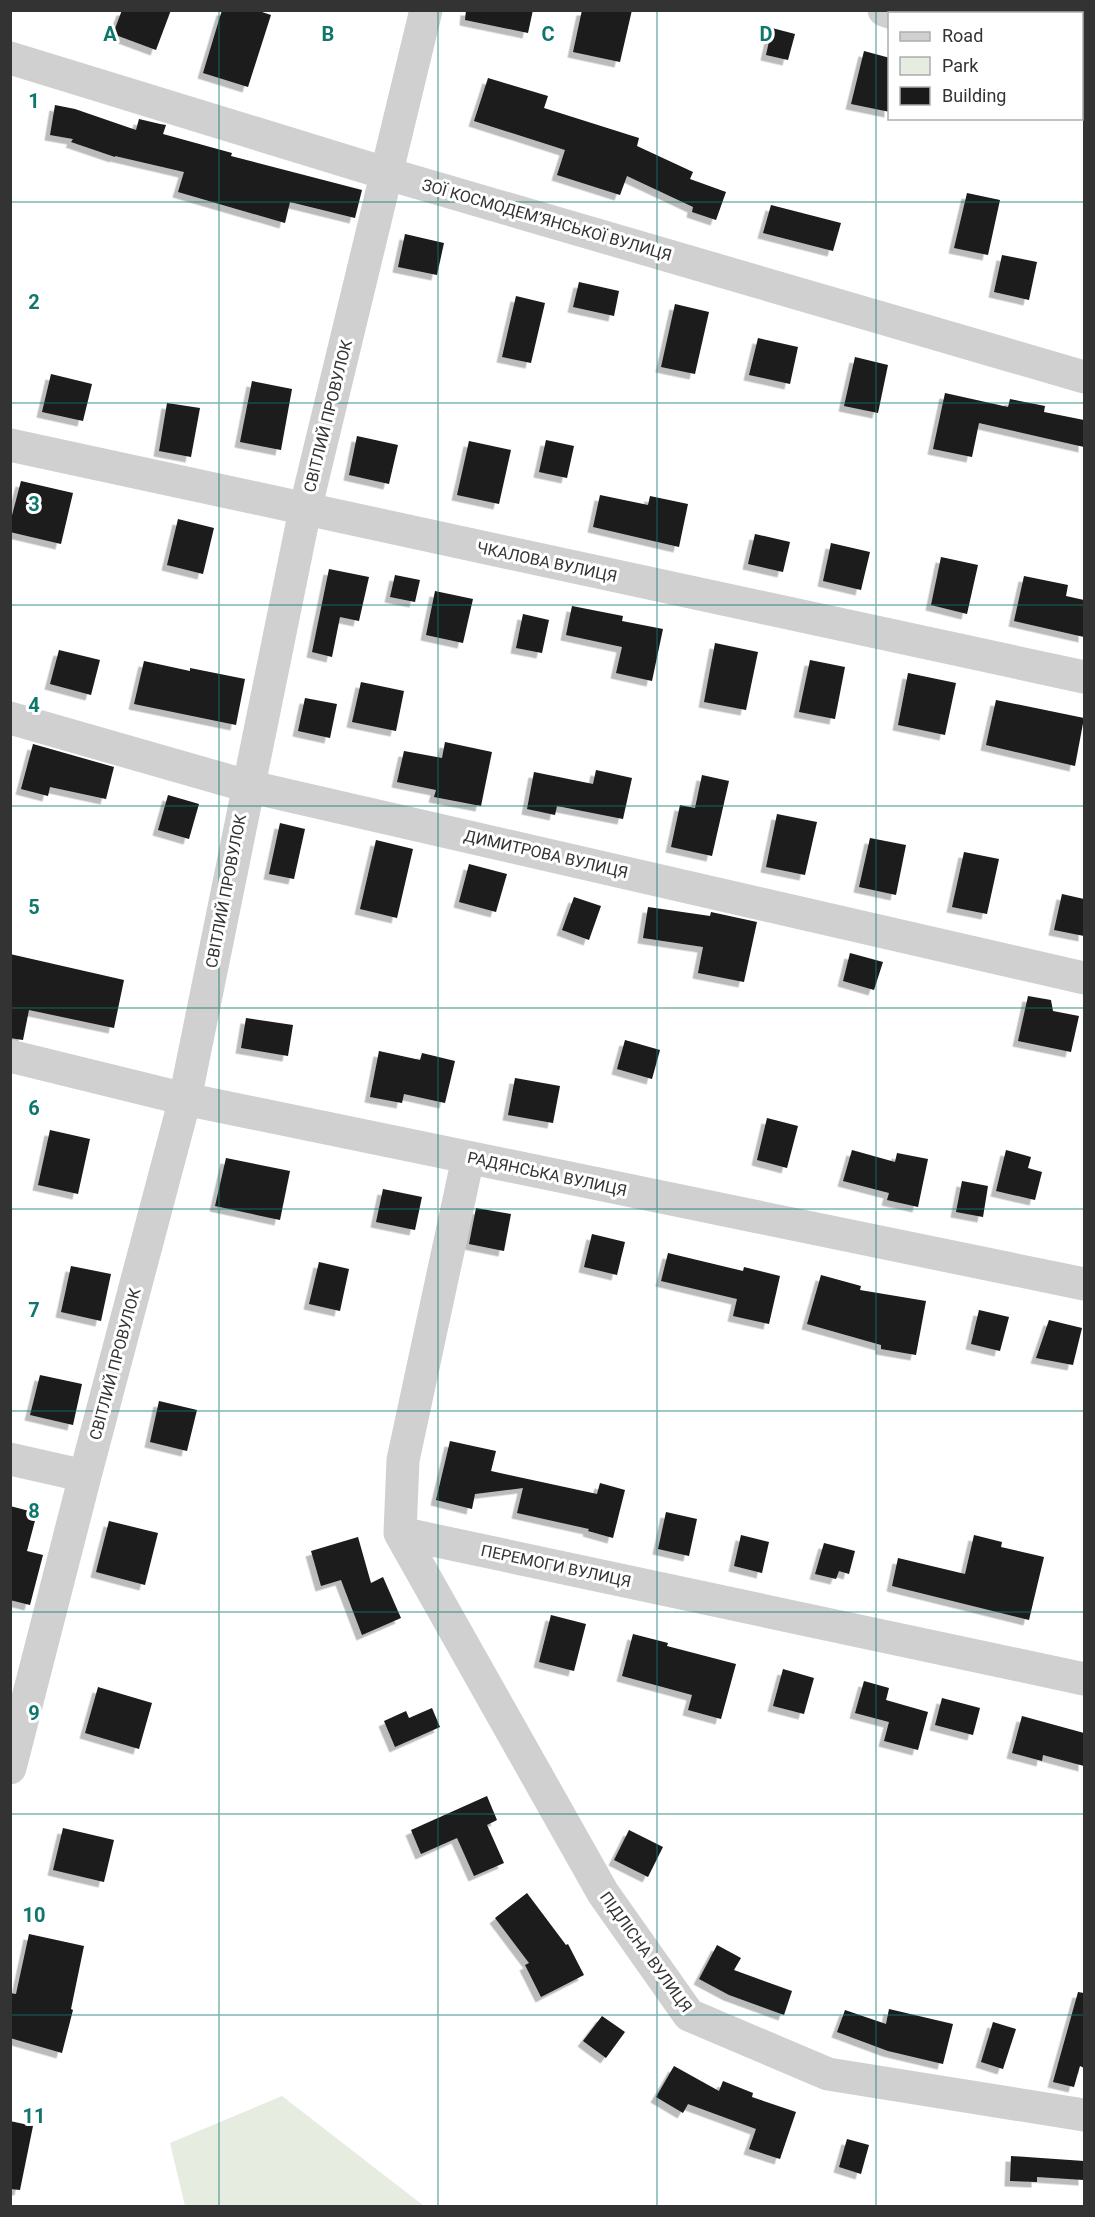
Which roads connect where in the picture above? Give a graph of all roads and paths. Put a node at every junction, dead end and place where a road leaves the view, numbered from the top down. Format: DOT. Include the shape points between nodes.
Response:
graph roads {
  1 [pos="426,10"];
  2 [pos="10,58"];
  3 [pos="388,174"];
  4 [pos="1084,377"];
  5 [pos="10,445"];
  6 [pos="305,510"];
  7 [pos="1084,677"];
  8 [pos="10,718"];
  9 [pos="247,786"];
  10 [pos="1084,978"];
  11 [pos="10,1056"];
  12 [pos="185,1099"];
  13 [pos="468,1158"];
  14 [pos="1084,1284"];
  15 [pos="10,1460"];
  16 [pos="85,1476"];
  17 [pos="400,1533"];
  18 [pos="1084,1679"];
  19 [pos="12,1753"];
  20 [pos="1084,2115"];
  1 -- 3 [label="street, СВІТЛИЙ ПРОВУЛОК"];
  2 -- 3 [label="street, ЗОЇ КОСМОДЕМ’ЯНСЬКОЇ ВУЛИЦЯ"];
  3 -- 4 [label="street, ЗОЇ КОСМОДЕМ’ЯНСЬКОЇ ВУЛИЦЯ"];
  3 -- 6 [label="street, СВІТЛИЙ ПРОВУЛОК"];
  5 -- 6 [label="street, ЧКАЛОВА ВУЛИЦЯ"];
  6 -- 7 [label="street, ЧКАЛОВА ВУЛИЦЯ"];
  6 -- 9 [label="street, СВІТЛИЙ ПРОВУЛОК"];
  8 -- 9 [label="street, ДИМИТРОВА ВУЛИЦЯ"];
  9 -- 10 [label="street, ДИМИТРОВА ВУЛИЦЯ"];
  9 -- 12 [label="street, СВІТЛИЙ ПРОВУЛОК"];
  11 -- 12 [label="street, РАДЯНСЬКА ВУЛИЦЯ"];
  12 -- 13 [label="street, РАДЯНСЬКА ВУЛИЦЯ"];
  12 -- 16 [label="street, СВІТЛИЙ ПРОВУЛОК"];
  13 -- 14 [label="street, РАДЯНСЬКА ВУЛИЦЯ"];
  13 -- 17 [label="street" via="403,1460"];
  15 -- 16 [label="street"];
  16 -- 19 [label="street, СВІТЛИЙ ПРОВУЛОК"];
  17 -- 18 [label="street, ПЕРЕМОГИ ВУЛИЦЯ"];
  17 -- 20 [label="street, ПІДЛІСНА ВУЛИЦЯ" via="603,1893 689,2015 828,2074"];
}
